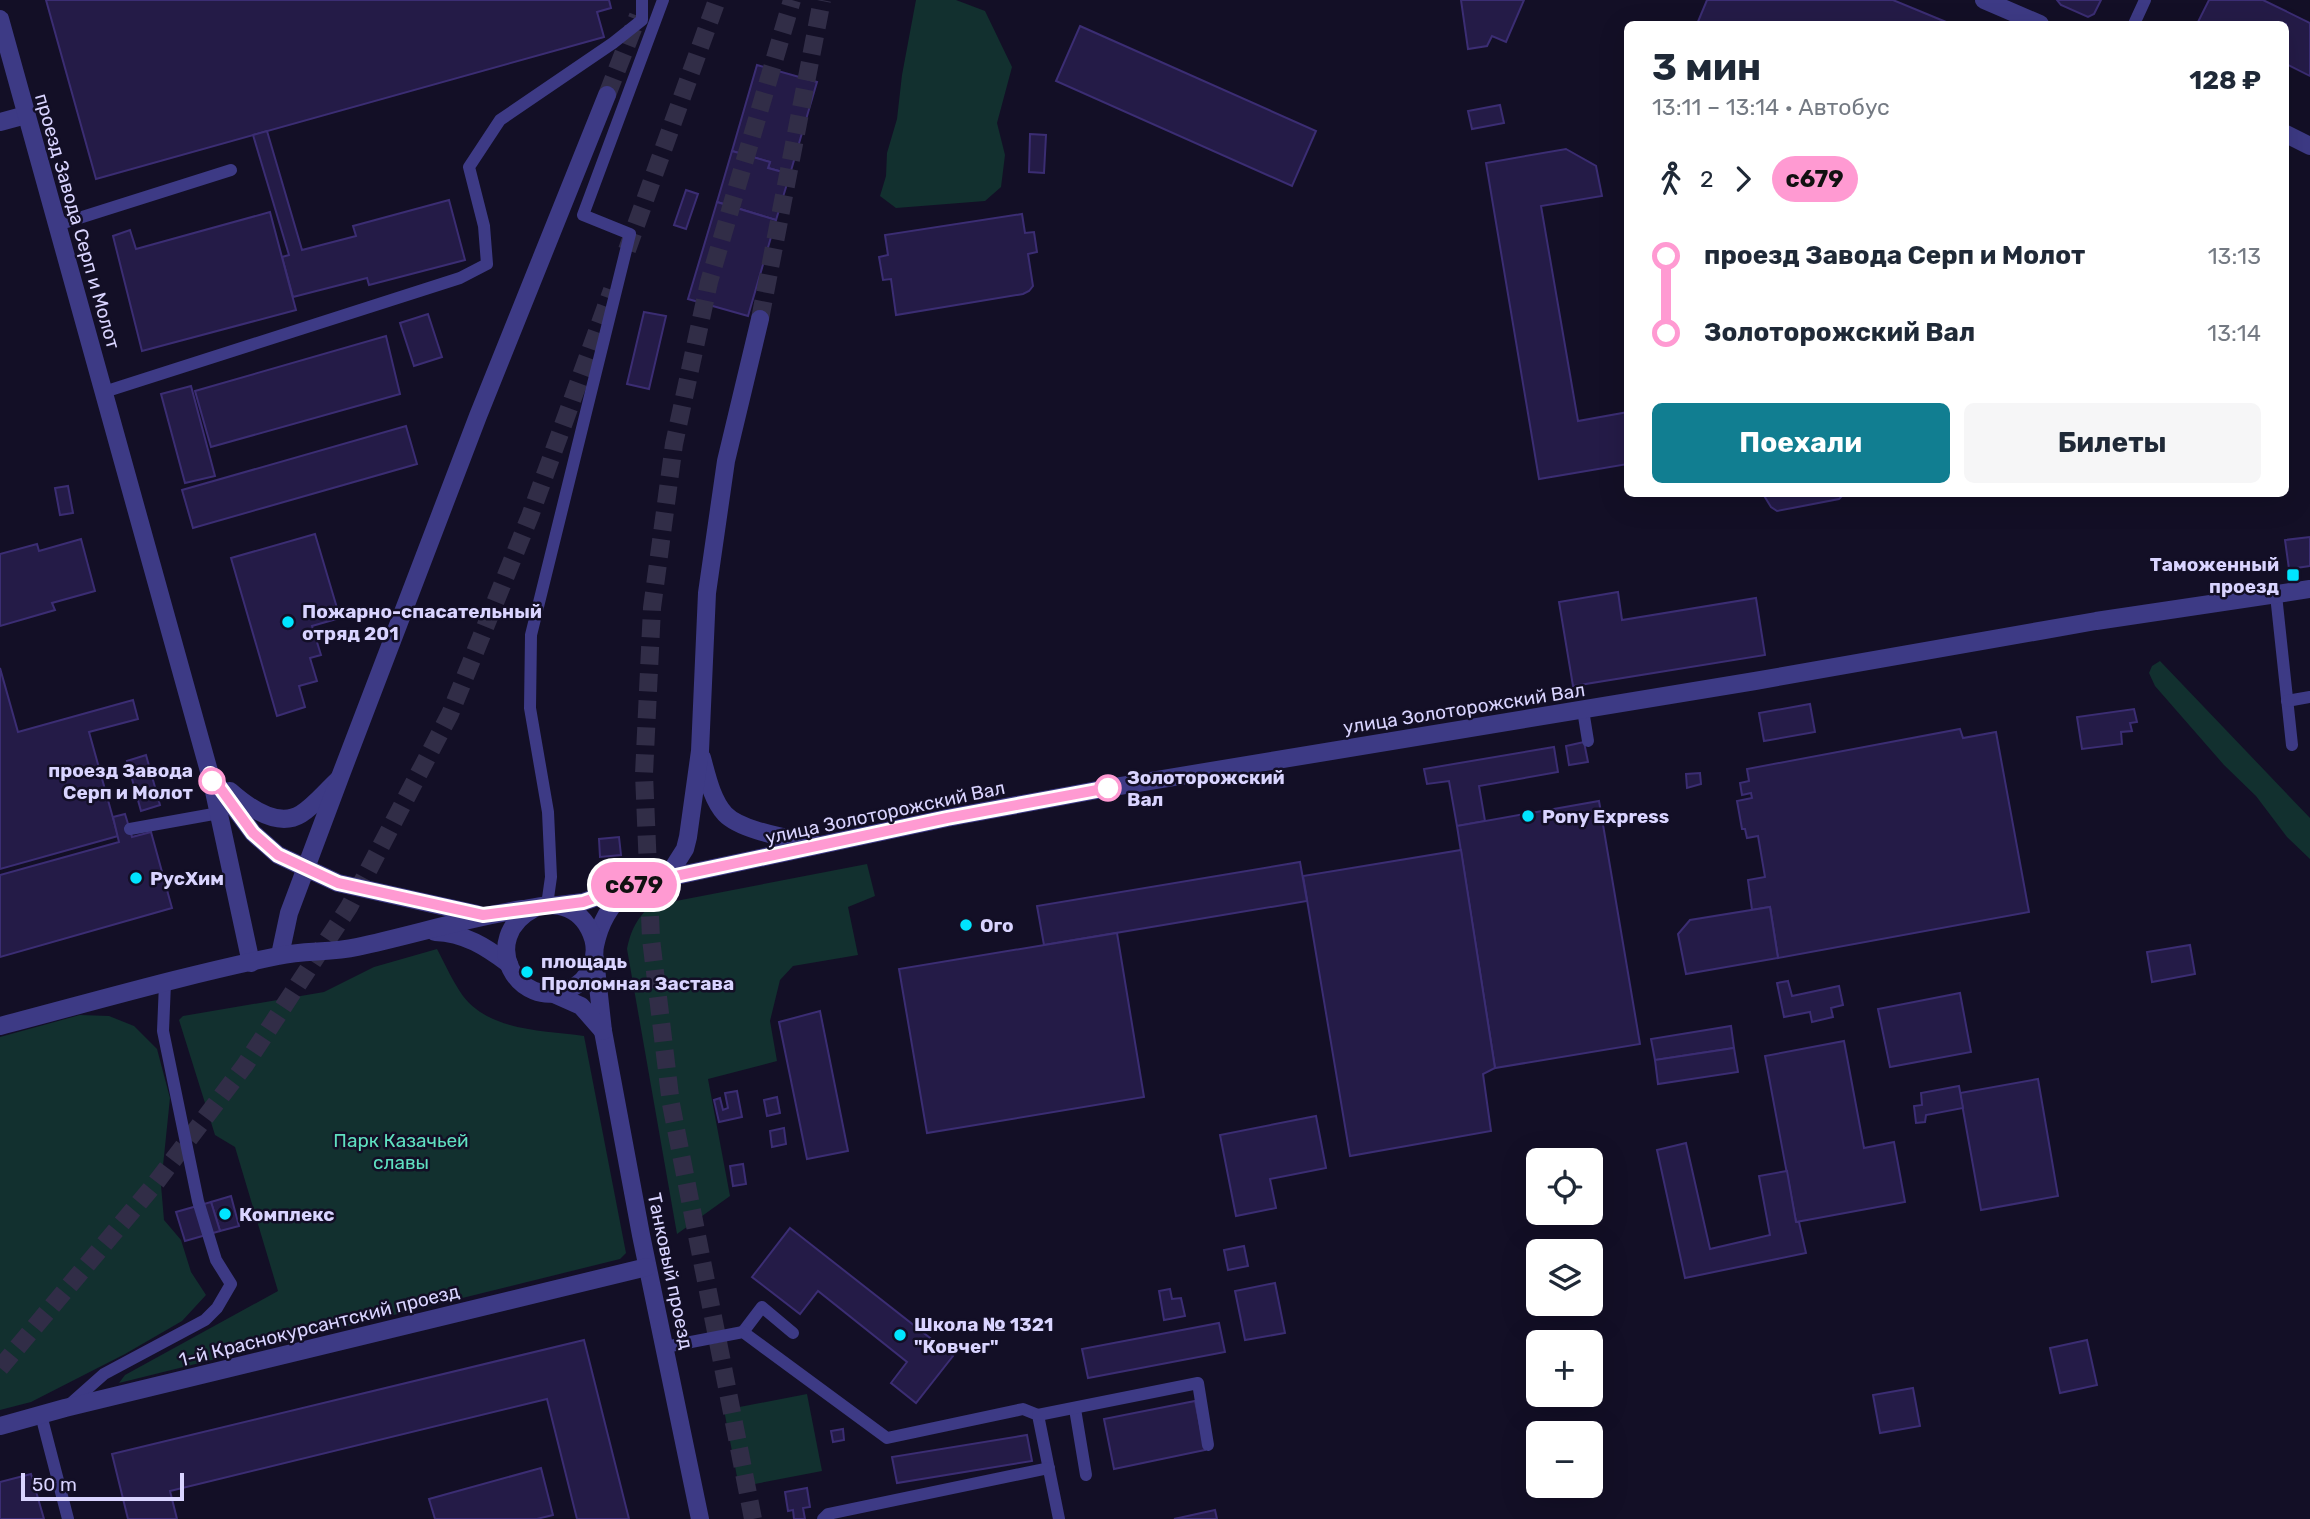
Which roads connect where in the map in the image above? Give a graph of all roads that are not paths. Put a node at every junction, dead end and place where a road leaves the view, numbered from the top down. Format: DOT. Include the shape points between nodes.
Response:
graph roads {
  1 [pos="642,0"];
  2 [pos="663,0"];
  3 [pos="1984,0"];
  4 [pos="2145,0"];
  5 [pos="2008,5"];
  6 [pos="0,19"];
  7 [pos="2035,21"];
  8 [pos="2135,21"];
  9 [pos="607,95"];
  10 [pos="26,115"];
  11 [pos="0,122"];
  12 [pos="2289,136"];
  13 [pos="2310,146"];
  14 [pos="230,170"];
  15 [pos="57,225"];
  16 [pos="760,319"];
  17 [pos="104,392"];
  18 [pos="2310,589"];
  19 [pos="2276,595"];
  20 [pos="2310,698"];
  21 [pos="2287,701"];
  22 [pos="1583,710"];
  23 [pos="1588,741"];
  24 [pos="2292,745"];
  25 [pos="700,751"];
  26 [pos="210,774"];
  27 [pos="340,778"];
  28 [pos="219,813"];
  29 [pos="130,829"];
  30 [pos="824,846"];
  31 [pos="306,868"];
  32 [pos="666,878"];
  33 [pos="629,886"];
  34 [pos="547,906"];
  35 [pos="483,915"];
  36 [pos="422,931"];
  37 [pos="595,951"];
  38 [pos="280,955"];
  39 [pos="251,963"];
  40 [pos="509,964"];
  41 [pos="165,984"];
  42 [pos="554,994"];
  43 [pos="0,1026"];
  44 [pos="603,1031"];
  45 [pos="648,1266"];
  46 [pos="743,1332"];
  47 [pos="793,1333"];
  48 [pos="665,1347"];
  49 [pos="65,1408"];
  50 [pos="1075,1409"];
  51 [pos="41,1415"];
  52 [pos="1038,1415"];
  53 [pos="0,1426"];
  54 [pos="1208,1445"];
  55 [pos="1049,1468"];
  56 [pos="1086,1475"];
  57 [pos="68,1519"];
  58 [pos="700,1519"];
  59 [pos="823,1519"];
  60 [pos="1059,1519"];
  1 -- 17 [label="lane" via="642,20 500,120 469,167 484,226 487,264 447,282"];
  2 -- 34 [label="lane" via="583,215 630,234 531,635 530,708 548,813 551,877"];
  3 -- 5 [label="street"];
  4 -- 8 [label="lane"];
  5 -- 7 [label="street"];
  6 -- 10 [label="street, проезд Завода Серп и Молот"];
  9 -- 27 [label="street"];
  10 -- 11 [label="street"];
  10 -- 15 [label="street, проезд Завода Серп и Молот"];
  12 -- 13 [label="street"];
  14 -- 15 [label="lane"];
  15 -- 17 [label="street, проезд Завода Серп и Молот"];
  16 -- 25 [label="street" via="726,461 709,580"];
  17 -- 26 [label="street, проезд Завода Серп и Молот"];
  18 -- 19 [label="street, улица Золоторожский Вал"];
  19 -- 21 [label="lane"];
  19 -- 22 [label="street, улица Золоторожский Вал" via="2096,621"];
  20 -- 21 [label="lane"];
  21 -- 24 [label="lane"];
  22 -- 23 [label="lane"];
  22 -- 30 [label="street, улица Золоторожский Вал" via="1108,788"];
  25 -- 30 [label="street" via="725,815 751,829"];
  25 -- 32 [label="street" via="685,849"];
  26 -- 27 [label="street" via="248,805 279,818 300,815"];
  26 -- 28 [label="street, проезд Завода Серп и Молот"];
  26 -- 31 [label="street" via="253,833 278,855"];
  27 -- 31 [label="street"];
  28 -- 29 [label="lane"];
  28 -- 39 [label="street, проезд Завода Серп и Молот"];
  30 -- 32 [label="street, улица Золоторожский Вал"];
  31 -- 35 [label="street" via="338,883"];
  31 -- 38 [label="street"];
  32 -- 33 [label="street, улица Золоторожский Вал"];
  33 -- 34 [label="street, улица Золоторожский Вал" via="583,902"];
  33 -- 37 [label="street" via="605,915"];
  34 -- 35 [label="street"];
  34 -- 37 [label="street" via="569,909 587,924"];
  34 -- 40 [label="street" via="516,921 510,930"];
  35 -- 36 [label="street"];
  36 -- 38 [label="street" via="354,948"];
  36 -- 40 [label="street" via="468,938"];
  37 -- 42 [label="street" via="585,978"];
  37 -- 44 [label="street, Танковый проезд"];
  38 -- 39 [label="street"];
  39 -- 41 [label="street"];
  40 -- 42 [label="street" via="514,975 532,990"];
  41 -- 43 [label="street"];
  41 -- 49 [label="lane" via="163,1031 198,1201 216,1260 230,1284 205,1320 104,1374"];
  42 -- 44 [label="street" via="581,1006"];
  44 -- 45 [label="street, Танковый проезд"];
  45 -- 48 [label="street, Танковый проезд"];
  45 -- 49 [label="street, 1-й Краснокурсантский проезд"];
  46 -- 47 [label="lane" via="762,1307"];
  46 -- 48 [label="lane"];
  46 -- 52 [label="lane" via="887,1438 1023,1409"];
  48 -- 58 [label="street, Танковый проезд"];
  49 -- 51 [label="street, 1-й Краснокурсантский проезд"];
  50 -- 52 [label="lane"];
  50 -- 54 [label="lane" via="1198,1383"];
  50 -- 56 [label="lane"];
  51 -- 53 [label="street, 1-й Краснокурсантский проезд"];
  51 -- 57 [label="lane"];
  52 -- 55 [label="lane"];
  55 -- 59 [label="lane" via="828,1514"];
  55 -- 60 [label="lane"];
}
